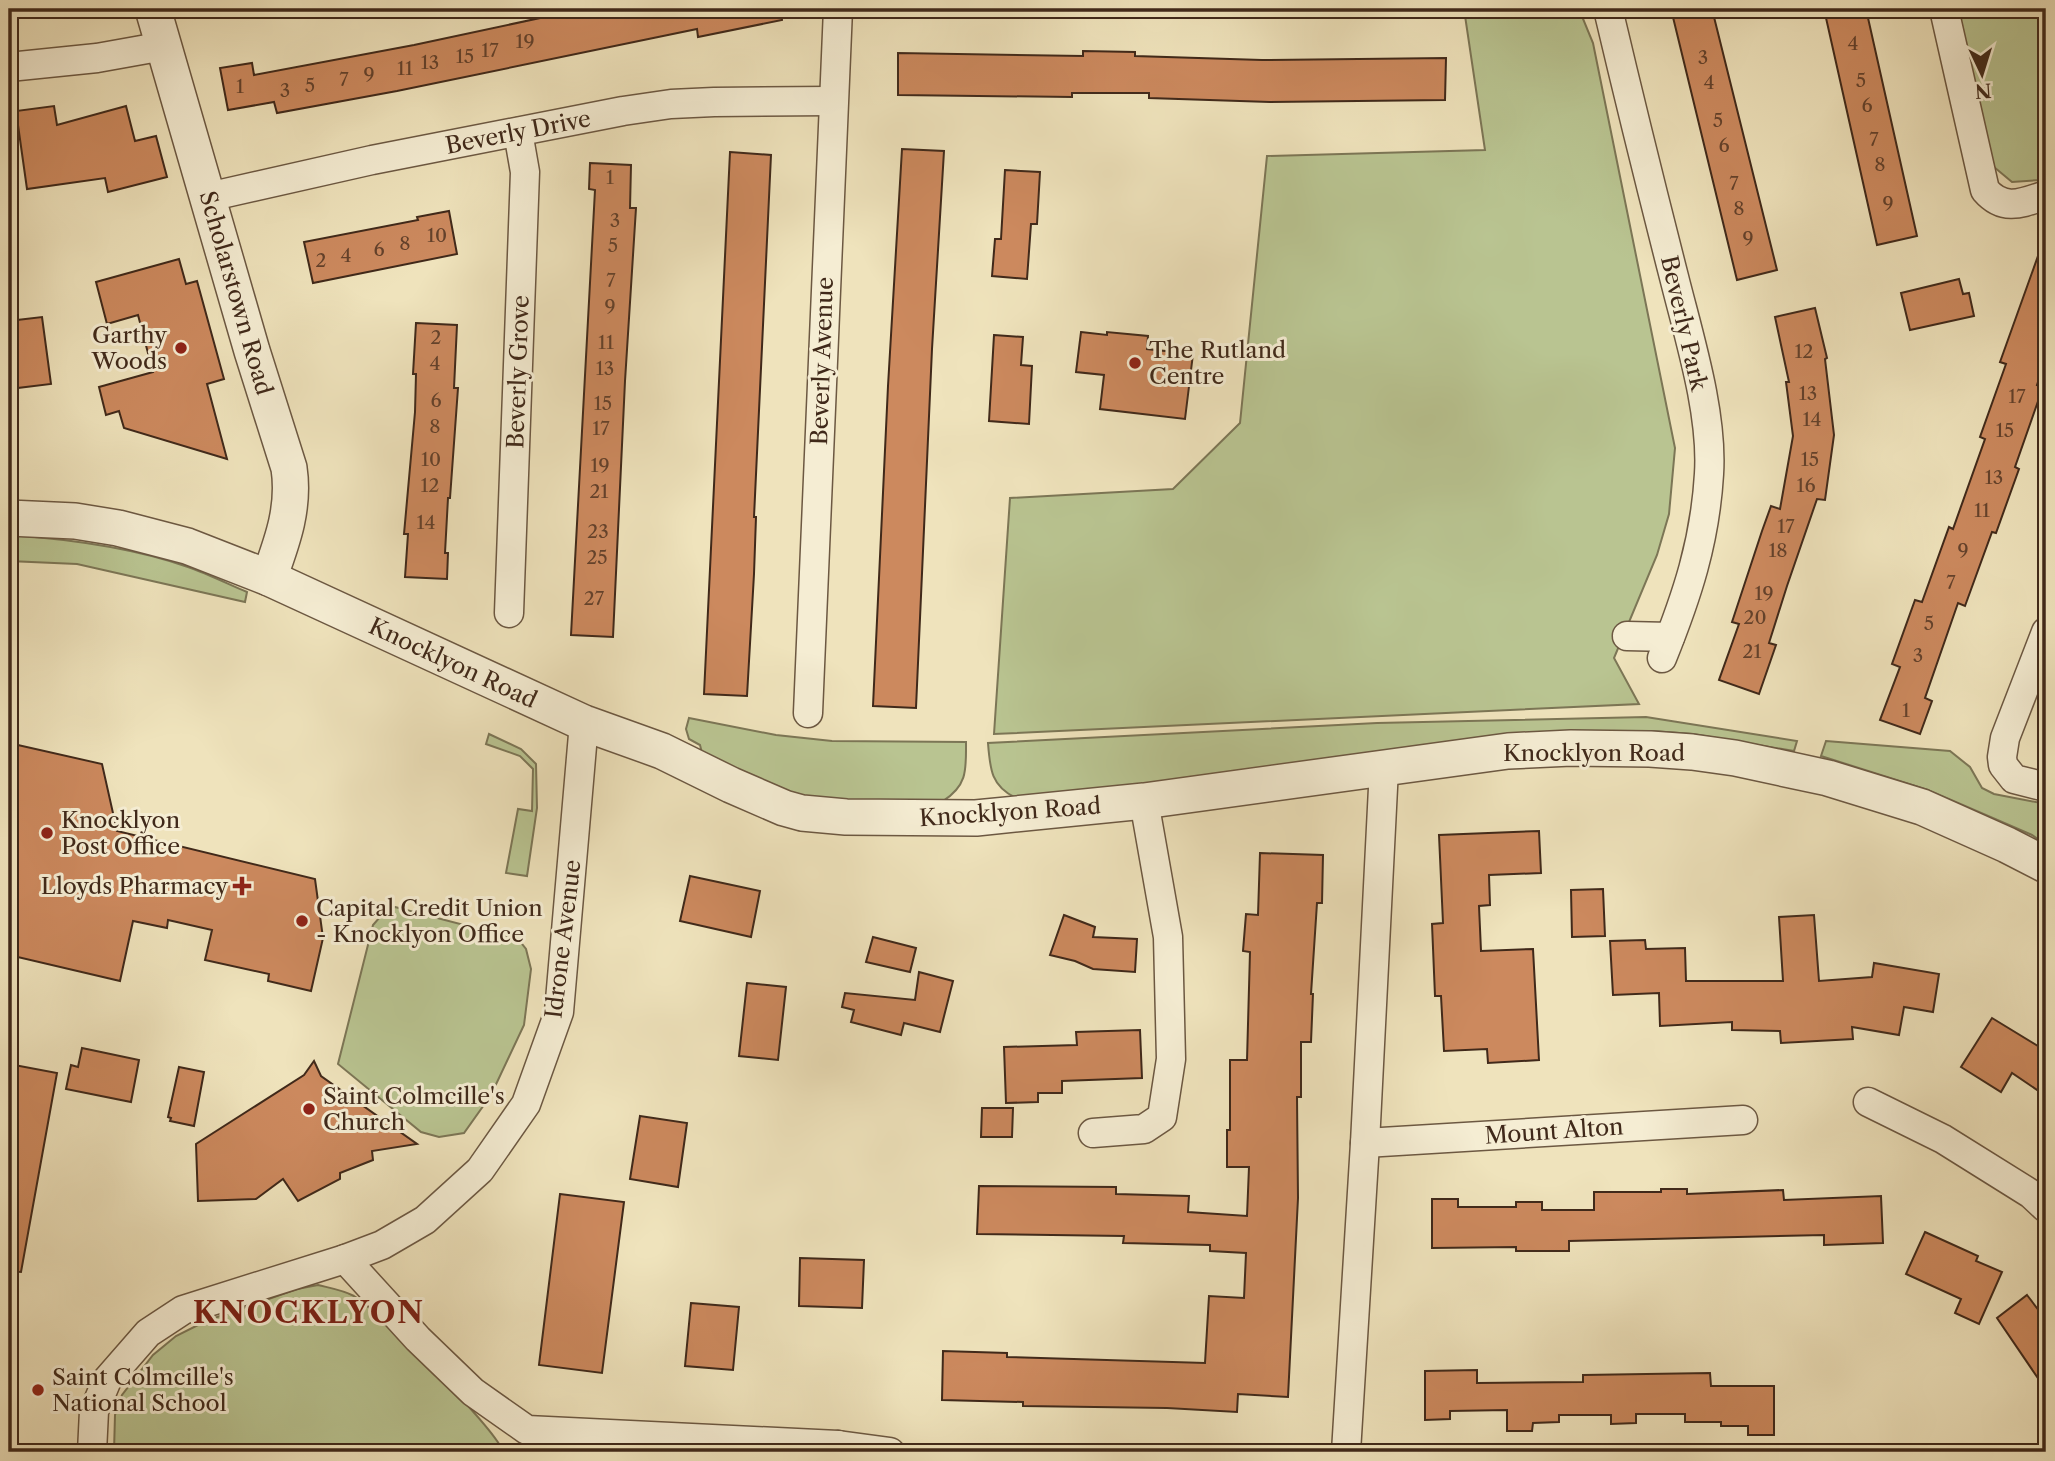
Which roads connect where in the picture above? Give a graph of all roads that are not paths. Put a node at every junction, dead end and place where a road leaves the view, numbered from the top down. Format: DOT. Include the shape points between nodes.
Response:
graph roads {
  1 [pos="153,9"];
  2 [pos="838,9"];
  3 [pos="1608,9"];
  4 [pos="1944,9"];
  5 [pos="164,46"];
  6 [pos="9,67"];
  7 [pos="832,101"];
  8 [pos="518,132"];
  9 [pos="2046,195"];
  10 [pos="208,197"];
  11 [pos="9,518"];
  12 [pos="269,578"];
  13 [pos="509,613"];
  14 [pos="2046,632"];
  15 [pos="1627,636"];
  16 [pos="808,713"];
  17 [pos="584,723"];
  18 [pos="1384,768"];
  19 [pos="2046,787"];
  20 [pos="1144,802"];
  21 [pos="2046,865"];
  22 [pos="1868,1102"];
  23 [pos="1743,1119"];
  24 [pos="1093,1133"];
  25 [pos="1365,1143"];
  26 [pos="2046,1208"];
  27 [pos="345,1259"];
  28 [pos="527,1441"];
  29 [pos="838,1449"];
  30 [pos="92,1452"];
  31 [pos="890,1452"];
  32 [pos="1346,1452"];
  1 -- 5 [label="street, Scholarstown Road"];
  2 -- 7 [label="street, Beverly Avenue"];
  3 -- 15 [label="street, Beverly Park" via="1689,337 1706,417 1710,471 1704,532 1666,648"];
  4 -- 9 [label="street" via="1985,190 1995,201 2006,204"];
  5 -- 6 [label="street"];
  5 -- 10 [label="street, Scholarstown Road"];
  7 -- 8 [label="street, Beverly Drive" via="671,104"];
  7 -- 16 [label="street, Beverly Avenue"];
  8 -- 10 [label="street, Beverly Drive"];
  8 -- 13 [label="street, Beverly Grove" via="525,172"];
  10 -- 12 [label="street, Scholarstown Road" via="292,486 289,519"];
  11 -- 12 [label="street, Knocklyon Road" via="118,528 187,545"];
  12 -- 17 [label="street, Knocklyon Road"];
  14 -- 19 [label="street" via="2002,757 2014,779"];
  17 -- 20 [label="street, Knocklyon Road" via="662,751 803,813 976,818"];
  17 -- 27 [label="street, Idrone Avenue" via="559,1012 526,1104 480,1170 425,1220 383,1245"];
  18 -- 20 [label="street, Knocklyon Road"];
  18 -- 21 [label="street, Knocklyon Road" via="1508,751 1571,748 1735,758 1828,778 1922,807"];
  18 -- 25 [label="street"];
  20 -- 24 [label="street" via="1168,937 1171,1059 1162,1117 1144,1129"];
  22 -- 26 [label="street" via="1943,1139 2032,1194"];
  23 -- 25 [label="street, Mount Alton"];
  25 -- 32 [label="street"];
  27 -- 28 [label="street" via="418,1339"];
  27 -- 30 [label="street, Idrone Avenue" via="183,1310 148,1333 107,1380 94,1411"];
  28 -- 29 [label="street"];
  29 -- 31 [label="street"];
}
